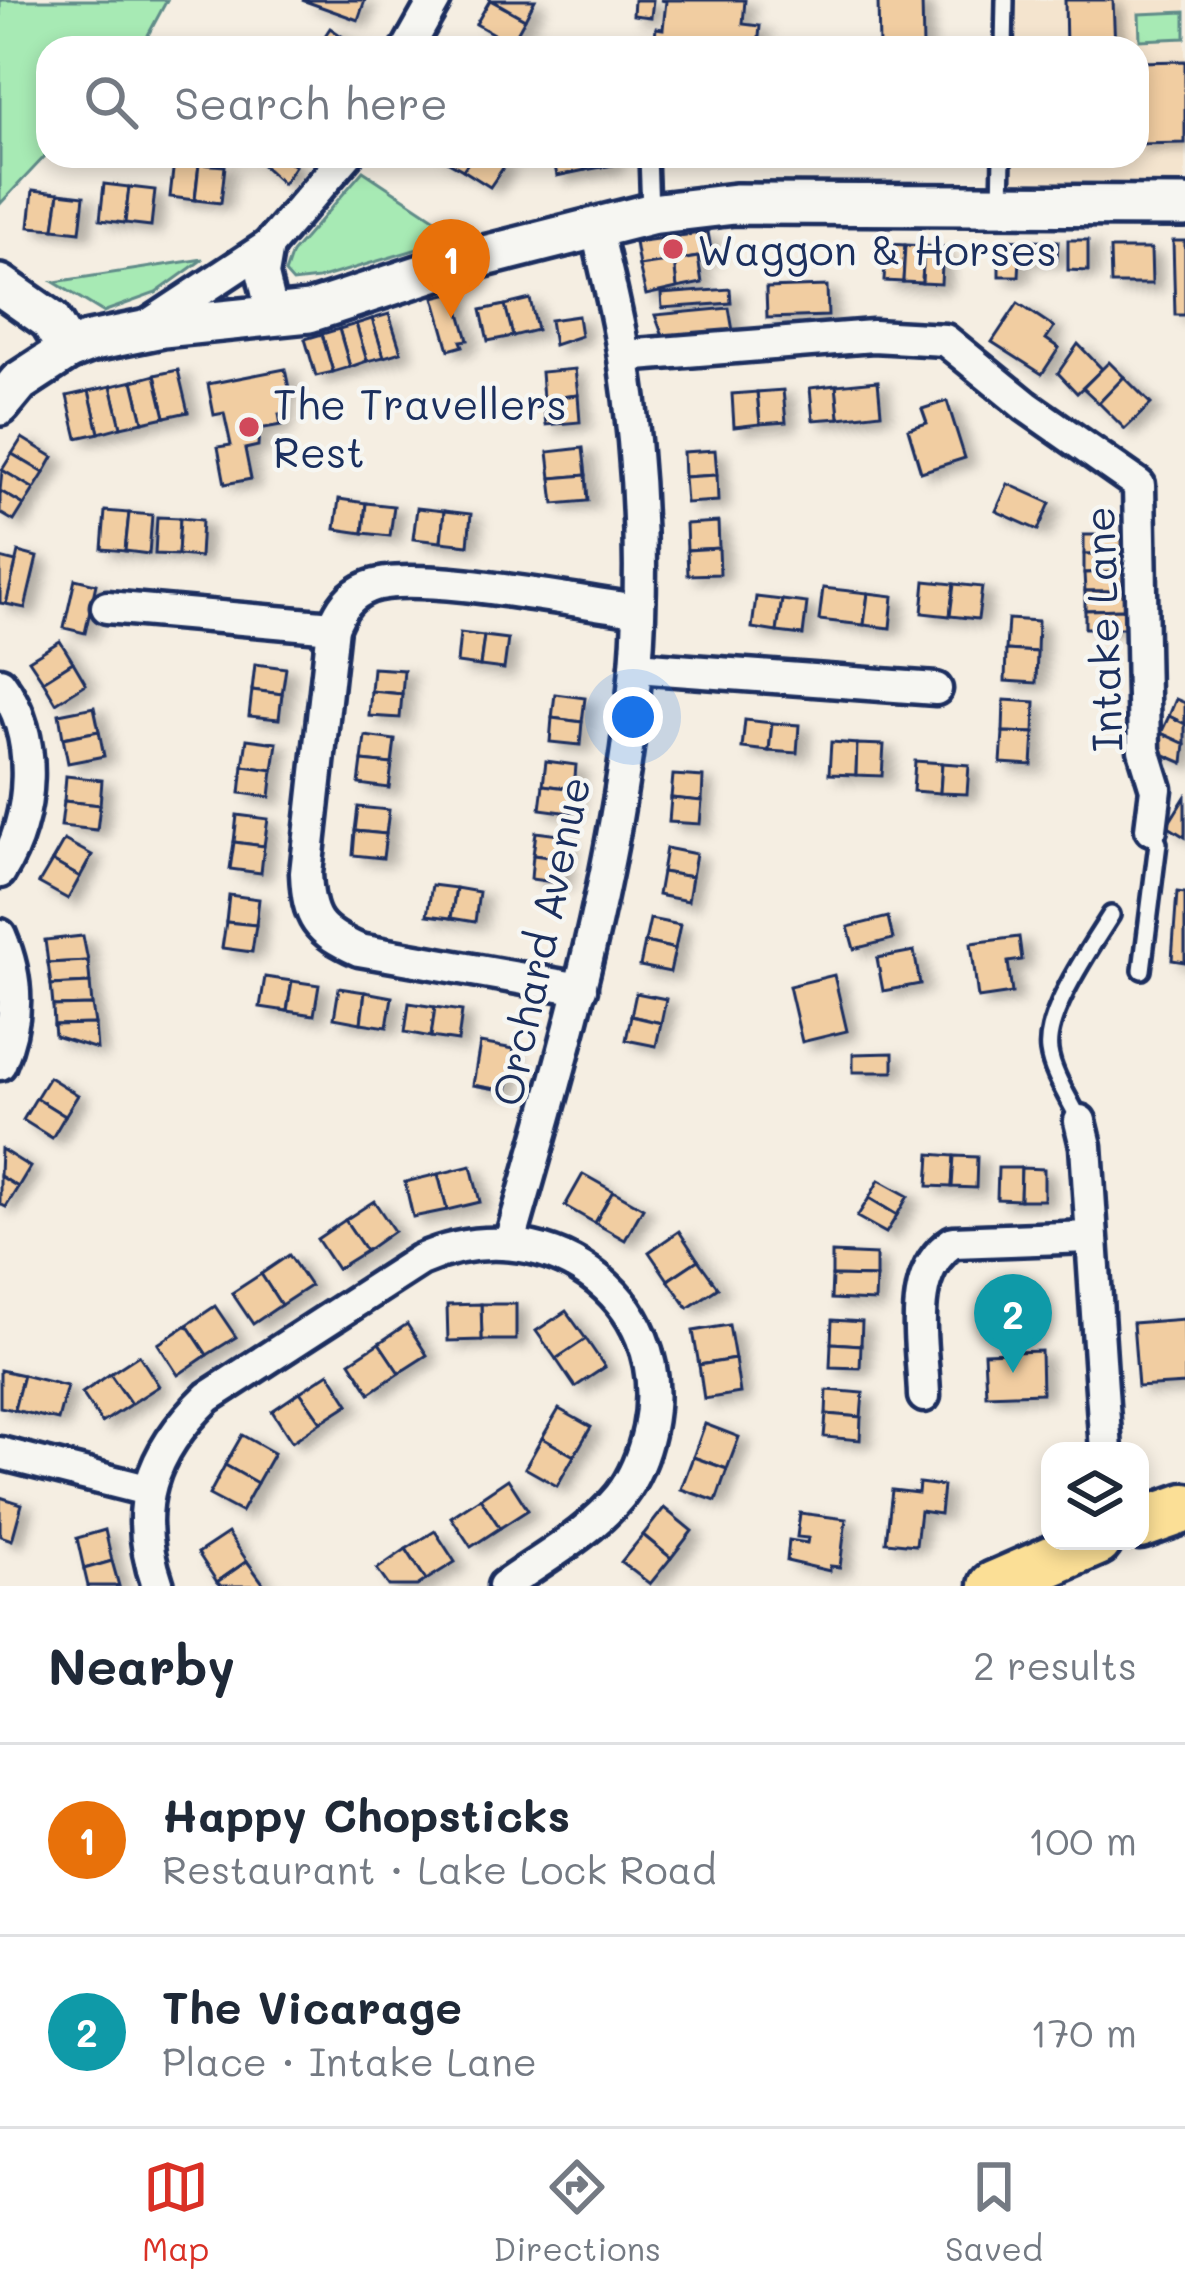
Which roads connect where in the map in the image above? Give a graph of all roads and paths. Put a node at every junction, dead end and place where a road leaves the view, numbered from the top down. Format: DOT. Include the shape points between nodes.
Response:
graph roads {
  1 [pos="435,0"];
  2 [pos="1005,0"];
  3 [pos="415,36"];
  4 [pos="1004,36"];
  5 [pos="336,168"];
  6 [pos="648,168"];
  7 [pos="1002,168"];
  8 [pos="1001,206"];
  9 [pos="1185,206"];
  10 [pos="650,214"];
  11 [pos="596,225"];
  12 [pos="268,246"];
  13 [pos="0,285"];
  14 [pos="273,317"];
  15 [pos="139,331"];
  16 [pos="68,350"];
  17 [pos="624,356"];
  18 [pos="0,405"];
  19 [pos="107,607"];
  20 [pos="637,610"];
  21 [pos="334,627"];
  22 [pos="636,667"];
  23 [pos="0,683"];
  24 [pos="936,689"];
  25 [pos="1151,829"];
  26 [pos="0,872"];
  27 [pos="1111,914"];
  28 [pos="0,935"];
  29 [pos="1142,970"];
  30 [pos="581,989"];
  31 [pos="0,1064"];
  32 [pos="1080,1120"];
  33 [pos="1089,1237"];
  34 [pos="510,1242"];
  35 [pos="924,1396"];
  36 [pos="1105,1442"];
  37 [pos="0,1453"];
  38 [pos="147,1490"];
  39 [pos="1185,1508"];
  40 [pos="1149,1521"];
  41 [pos="1076,1550"];
  42 [pos="158,1586"];
  43 [pos="505,1586"];
  44 [pos="994,1586"];
  1 -- 3 [label="street"];
  2 -- 4 [label="lane"];
  5 -- 12 [label="street"];
  6 -- 10 [label="lane"];
  7 -- 8 [label="lane"];
  8 -- 9 [label="street"];
  8 -- 10 [label="street" via="734,204"];
  10 -- 11 [label="street"];
  11 -- 14 [label="street"];
  11 -- 17 [label="street, Orchard Avenue"];
  12 -- 14 [label="street" via="263,275"];
  12 -- 15 [label="street"];
  13 -- 16 [label="street" via="50,320"];
  14 -- 15 [label="street"];
  15 -- 16 [label="street"];
  16 -- 18 [label="street"];
  17 -- 20 [label="street, Orchard Avenue"];
  17 -- 25 [label="street, Intake Lane" via="873,336 945,340 1139,485 1144,750 1156,789"];
  19 -- 21 [label="street"];
  20 -- 21 [label="street" via="392,581 351,596"];
  20 -- 22 [label="street, Orchard Avenue"];
  21 -- 30 [label="street" via="306,873 316,923 359,950"];
  22 -- 24 [label="street"];
  22 -- 30 [label="street, Orchard Avenue"];
  23 -- 26 [label="street" via="23,739 28,783 23,822"];
  25 -- 29 [label="lane" via="1158,843"];
  27 -- 32 [label="lane" via="1063,1000 1048,1047"];
  28 -- 31 [label="street" via="17,1000"];
  30 -- 34 [label="street, Orchard Avenue"];
  32 -- 33 [label="street"];
  33 -- 35 [label="street" via="953,1242 939,1252 922,1281"];
  33 -- 36 [label="street"];
  34 -- 38 [label="street" via="450,1246 420,1260 208,1397 168,1446"];
  34 -- 43 [label="street" via="574,1262 621,1304 644,1341 654,1404 621,1495"];
  37 -- 38 [label="street"];
  38 -- 42 [label="street" via="143,1527"];
  39 -- 40 [label="main road"];
  41 -- 44 [label="main road"];
}
